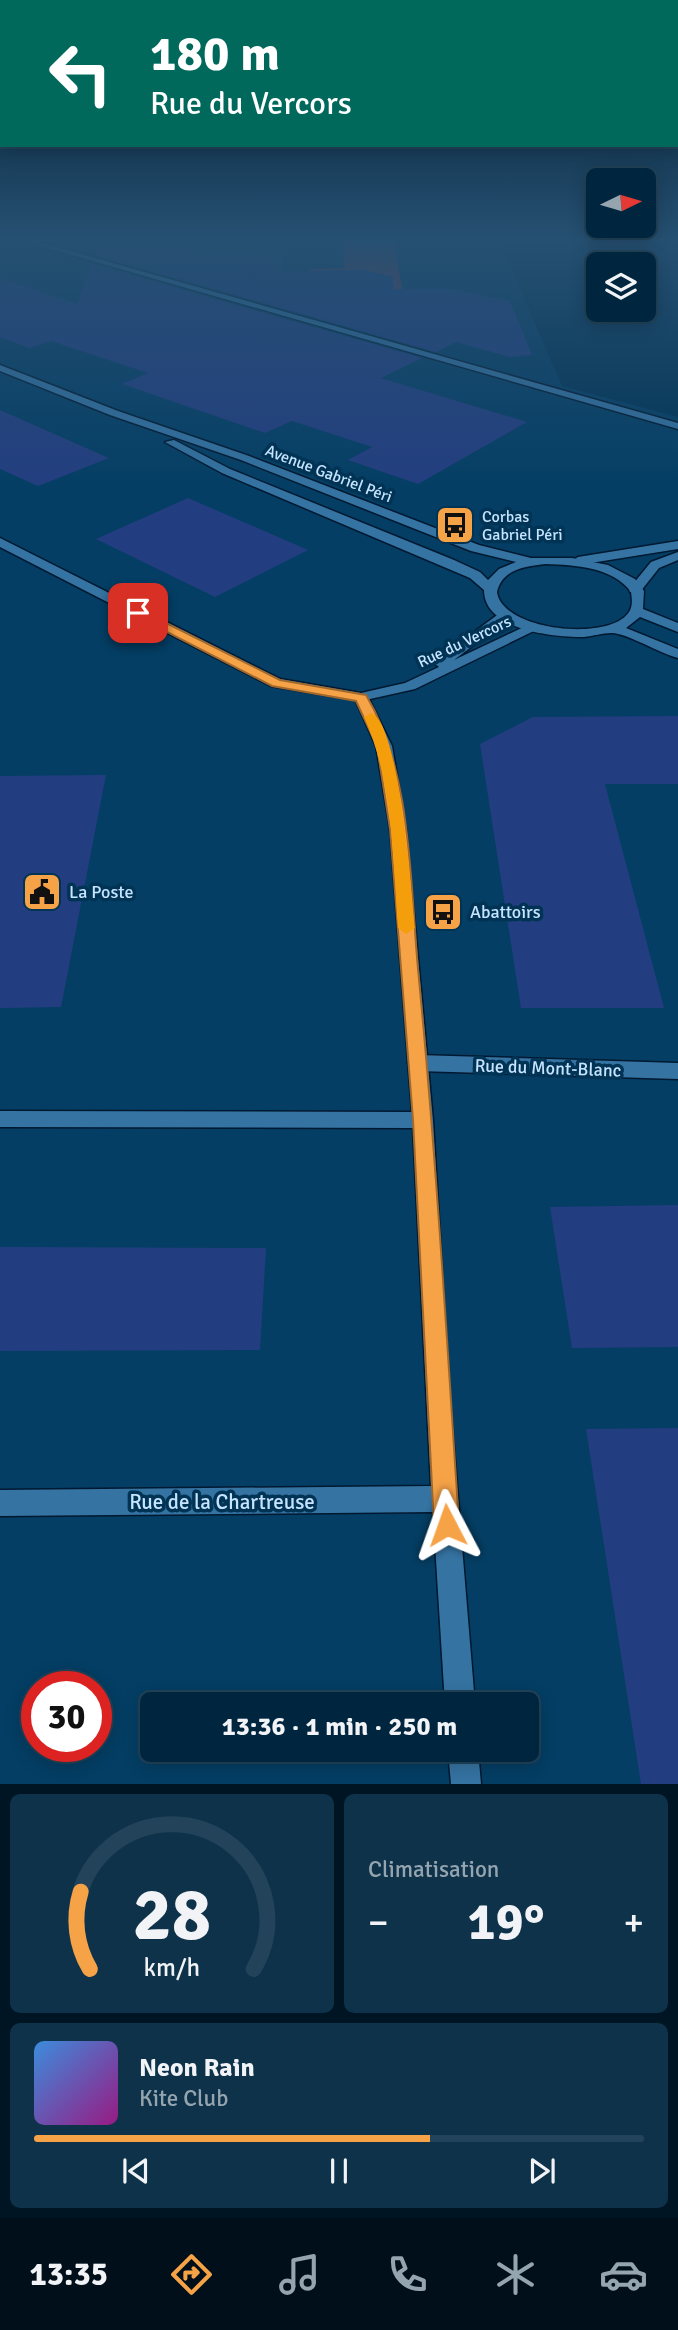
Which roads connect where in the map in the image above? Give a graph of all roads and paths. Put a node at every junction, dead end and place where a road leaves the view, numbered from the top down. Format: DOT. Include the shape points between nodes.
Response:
graph roads {
  1 [pos="320,324"];
  2 [pos="0,368"];
  3 [pos="114,413"];
  4 [pos="678,426"];
  5 [pos="0,542"];
  6 [pos="678,545"];
  7 [pos="678,555"];
  8 [pos="578,561"];
  9 [pos="531,562"];
  10 [pos="490,589"];
  11 [pos="635,589"];
  12 [pos="637,611"];
  13 [pos="505,616"];
  14 [pos="533,628"];
  15 [pos="614,628"];
  16 [pos="678,628"];
  17 [pos="678,654"];
  18 [pos="410,686"];
  19 [pos="361,698"];
  20 [pos="418,1063"];
  21 [pos="678,1071"];
  22 [pos="0,1119"];
  23 [pos="423,1120"];
  24 [pos="445,1499"];
  25 [pos="0,1503"];
  26 [pos="459,1692"];
  27 [pos="464,1762"];
  28 [pos="466,1784"];
  1 -- 4 [label="street"];
  2 -- 3 [label="street, Avenue Gabriel Péri"];
  3 -- 9 [label="street, Avenue Gabriel Péri" via="245,458 475,548"];
  3 -- 10 [label="street, Avenue Gabriel Péri" via="226,471 450,563 475,575"];
  5 -- 19 [label="street, Rue du Vercors" via="276,683"];
  6 -- 8 [label="street"];
  7 -- 11 [label="street" via="655,565"];
  8 -- 9 [label="street"];
  8 -- 11 [label="street" via="619,575"];
  9 -- 10 [label="street" via="503,572"];
  10 -- 13 [label="street"];
  11 -- 12 [label="street" via="640,604"];
  12 -- 15 [label="street"];
  12 -- 16 [label="street"];
  13 -- 14 [label="street"];
  13 -- 18 [label="street, Rue du Vercors"];
  14 -- 15 [label="street" via="575,634"];
  14 -- 18 [label="street, Rue du Vercors"];
  15 -- 17 [label="street"];
  18 -- 19 [label="street, Rue du Vercors"];
  19 -- 20 [label="street" via="384,746 398,829"];
  20 -- 21 [label="street, Rue du Mont-Blanc"];
  20 -- 23 [label="street"];
  22 -- 23 [label="street"];
  23 -- 24 [label="street"];
  24 -- 25 [label="street, Rue de la Chartreuse"];
  24 -- 26 [label="street"];
  27 -- 28 [label="street"];
}
